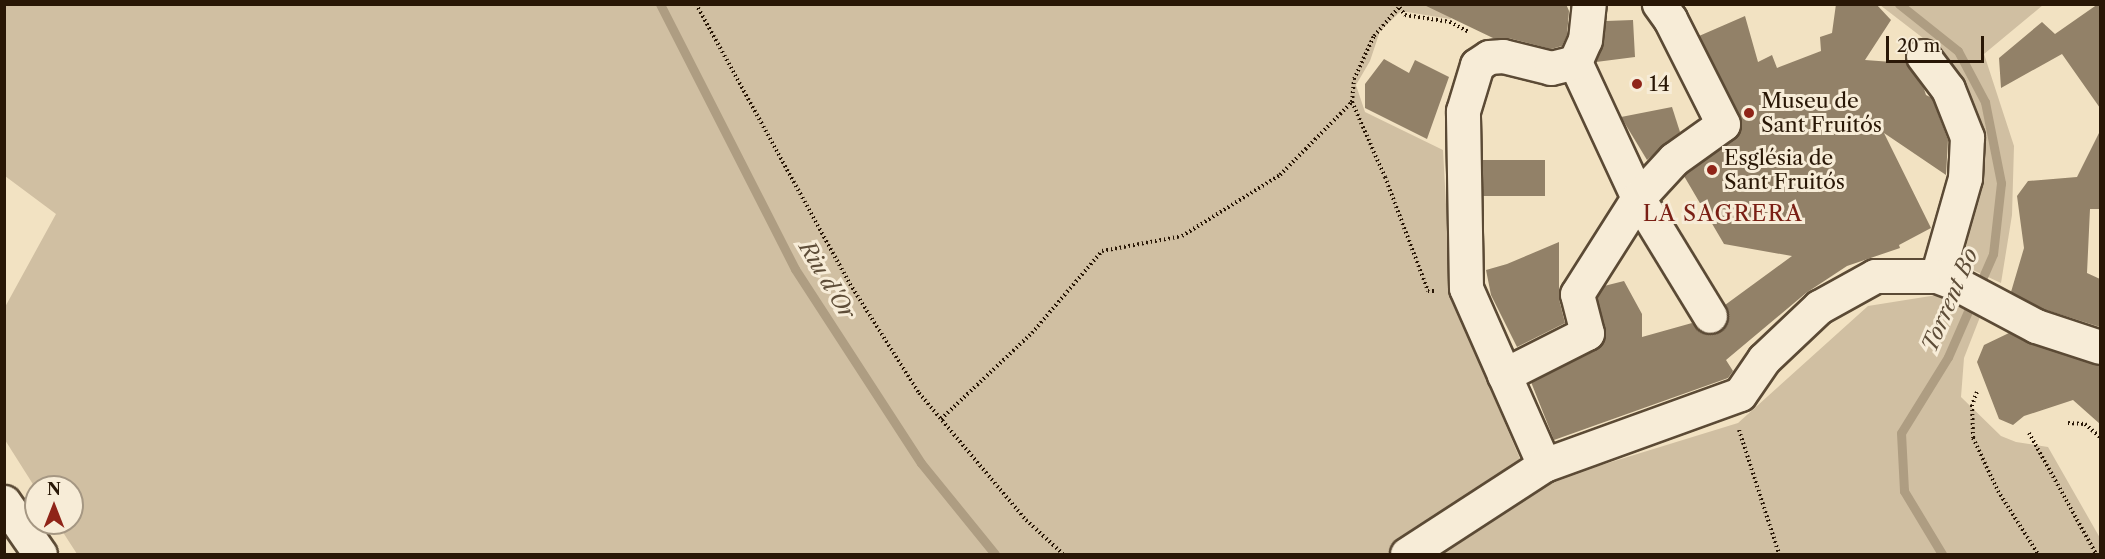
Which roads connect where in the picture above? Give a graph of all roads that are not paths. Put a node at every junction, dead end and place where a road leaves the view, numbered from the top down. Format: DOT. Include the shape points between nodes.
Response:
graph roads {
  1 [pos="1589,4"];
  2 [pos="1659,4"];
  3 [pos="1923,56"];
  4 [pos="1575,62"];
  5 [pos="1634,187"];
  6 [pos="1946,279"];
  7 [pos="1710,316"];
  8 [pos="2100,348"];
  9 [pos="1504,375"];
  10 [pos="1544,465"];
  11 [pos="4,502"];
  12 [pos="40,555"];
  13 [pos="1407,555"];
  1 -- 4 [label="street" via="1585,40"];
  2 -- 5 [label="street" via="1723,124"];
  3 -- 6 [label="street" via="1948,89 1967,137 1965,178"];
  4 -- 5 [label="street"];
  4 -- 9 [label="street" via="1551,68 1503,56 1489,57 1477,64 1463,111 1466,288"];
  5 -- 7 [label="street"];
  5 -- 9 [label="street" via="1577,294 1587,333"];
  6 -- 8 [label="street" via="2036,326"];
  6 -- 10 [label="street" via="1875,276 1819,307 1764,359 1740,394"];
  9 -- 10 [label="street"];
  10 -- 13 [label="street"];
  11 -- 12 [label="street"];
}
